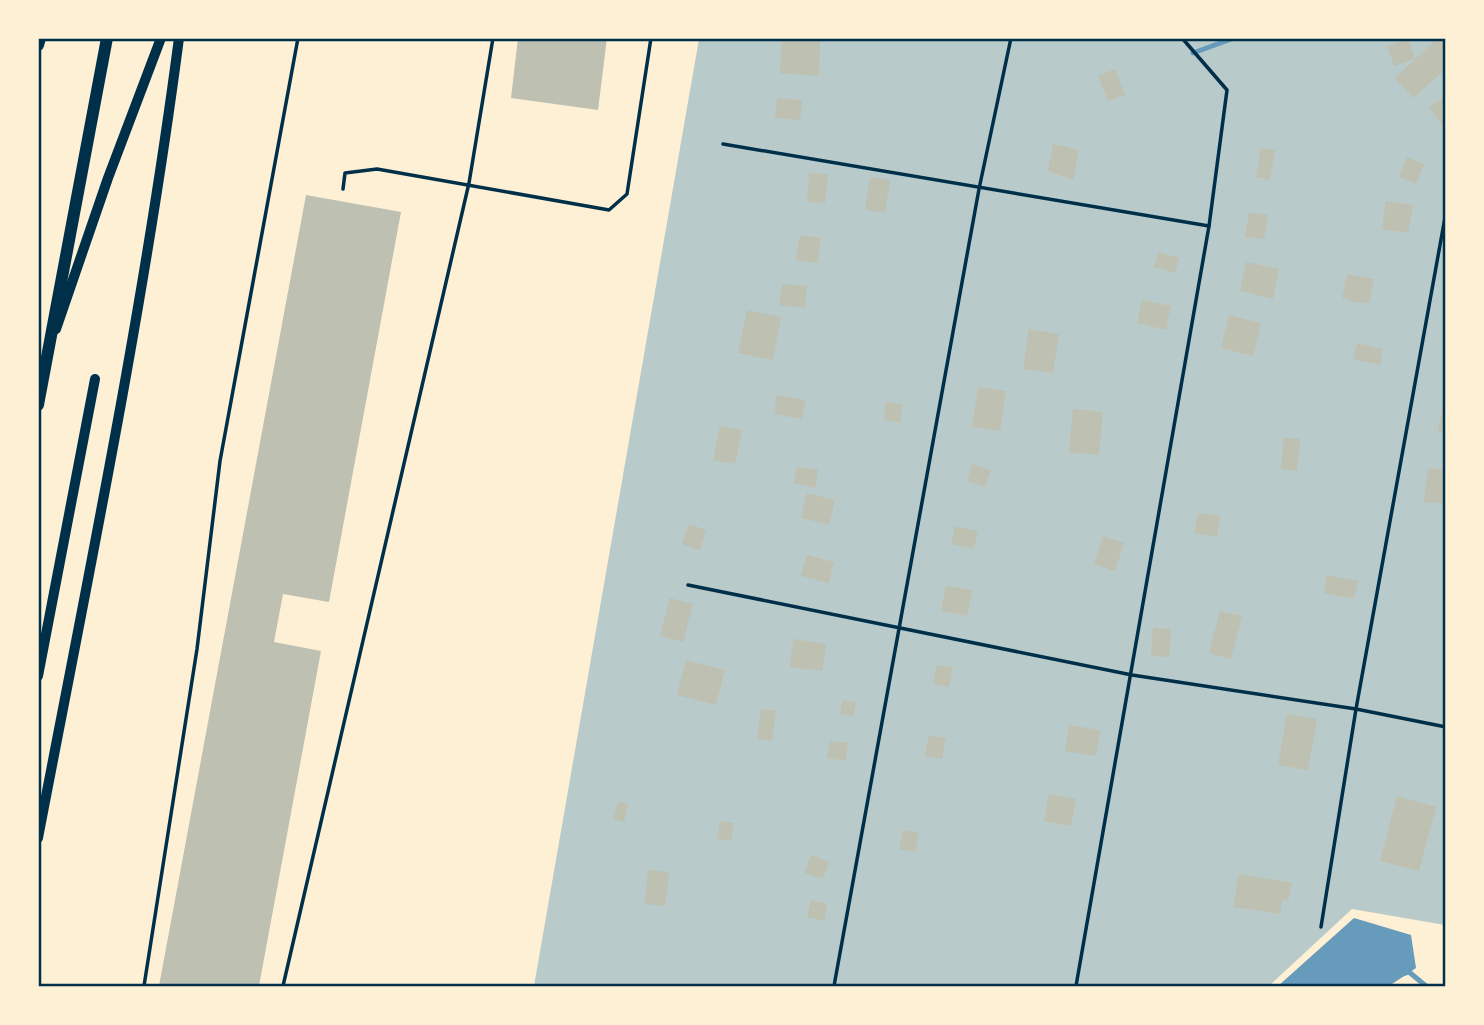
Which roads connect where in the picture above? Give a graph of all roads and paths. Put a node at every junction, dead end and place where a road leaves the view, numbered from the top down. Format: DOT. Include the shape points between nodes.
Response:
graph roads {
  1 [pos="40,38"];
  2 [pos="107,38"];
  3 [pos="161,38"];
  4 [pos="179,38"];
  5 [pos="298,38"];
  6 [pos="493,38"];
  7 [pos="651,38"];
  8 [pos="1011,38"];
  9 [pos="1182,38"];
  10 [pos="38,45"];
  11 [pos="723,144"];
  12 [pos="469,183"];
  13 [pos="343,189"];
  14 [pos="979,189"];
  15 [pos="1446,212"];
  16 [pos="1209,226"];
  17 [pos="48,355"];
  18 [pos="95,379"];
  19 [pos="38,405"];
  20 [pos="688,584"];
  21 [pos="901,627"];
  22 [pos="1132,675"];
  23 [pos="38,676"];
  24 [pos="1356,709"];
  25 [pos="1446,727"];
  26 [pos="38,838"];
  27 [pos="1321,927"];
  28 [pos="145,986"];
  29 [pos="282,986"];
  30 [pos="834,986"];
  31 [pos="1076,986"];
  1 -- 10 [label="highway"];
  2 -- 17 [label="highway"];
  3 -- 17 [label="main road" via="107,178"];
  4 -- 26 [label="main road" via="122,401"];
  5 -- 28 [label="lane" via="220,461 197,649"];
  6 -- 12 [label="lane"];
  7 -- 12 [label="lane" via="627,194 609,211"];
  8 -- 14 [label="lane"];
  9 -- 16 [label="lane" via="1227,90"];
  11 -- 14 [label="lane"];
  12 -- 13 [label="lane" via="377,169 345,173"];
  12 -- 29 [label="lane"];
  14 -- 16 [label="lane"];
  14 -- 21 [label="lane"];
  15 -- 24 [label="lane"];
  16 -- 22 [label="lane"];
  17 -- 19 [label="highway"];
  18 -- 23 [label="main road"];
  20 -- 21 [label="lane"];
  21 -- 22 [label="lane"];
  21 -- 30 [label="lane"];
  22 -- 24 [label="lane"];
  22 -- 31 [label="lane"];
  24 -- 25 [label="lane"];
  24 -- 27 [label="lane"];
}
